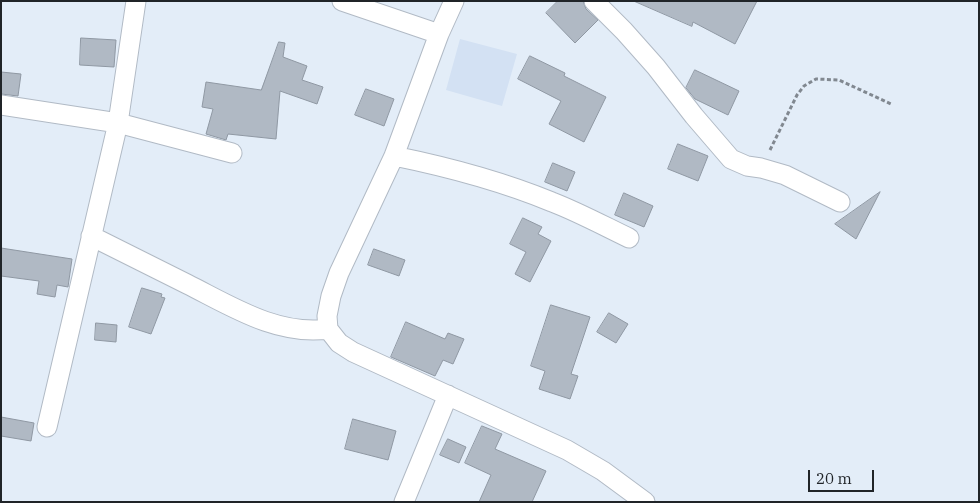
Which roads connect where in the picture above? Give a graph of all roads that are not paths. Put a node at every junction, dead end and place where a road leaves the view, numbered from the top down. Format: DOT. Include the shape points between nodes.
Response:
graph roads {
  1 [pos="136,1"];
  2 [pos="342,1"];
  3 [pos="454,1"];
  4 [pos="594,1"];
  5 [pos="439,34"];
  6 [pos="1,105"];
  7 [pos="118,123"];
  8 [pos="232,153"];
  9 [pos="394,156"];
  10 [pos="840,202"];
  11 [pos="91,236"];
  12 [pos="629,238"];
  13 [pos="328,330"];
  14 [pos="448,395"];
  15 [pos="47,427"];
  16 [pos="404,502"];
  17 [pos="645,502"];
  1 -- 7 [label="street"];
  2 -- 5 [label="street"];
  3 -- 5 [label="street"];
  4 -- 10 [label="street" via="656,67 731,159 785,175"];
  5 -- 9 [label="street"];
  6 -- 7 [label="street"];
  7 -- 8 [label="street"];
  7 -- 11 [label="street"];
  9 -- 12 [label="street" via="487,178 554,202"];
  9 -- 13 [label="street" via="336,281 327,316"];
  11 -- 13 [label="street" via="242,312 277,326"];
  11 -- 15 [label="street"];
  13 -- 14 [label="street" via="353,352"];
  14 -- 16 [label="street"];
  14 -- 17 [label="street" via="567,450"];
}
